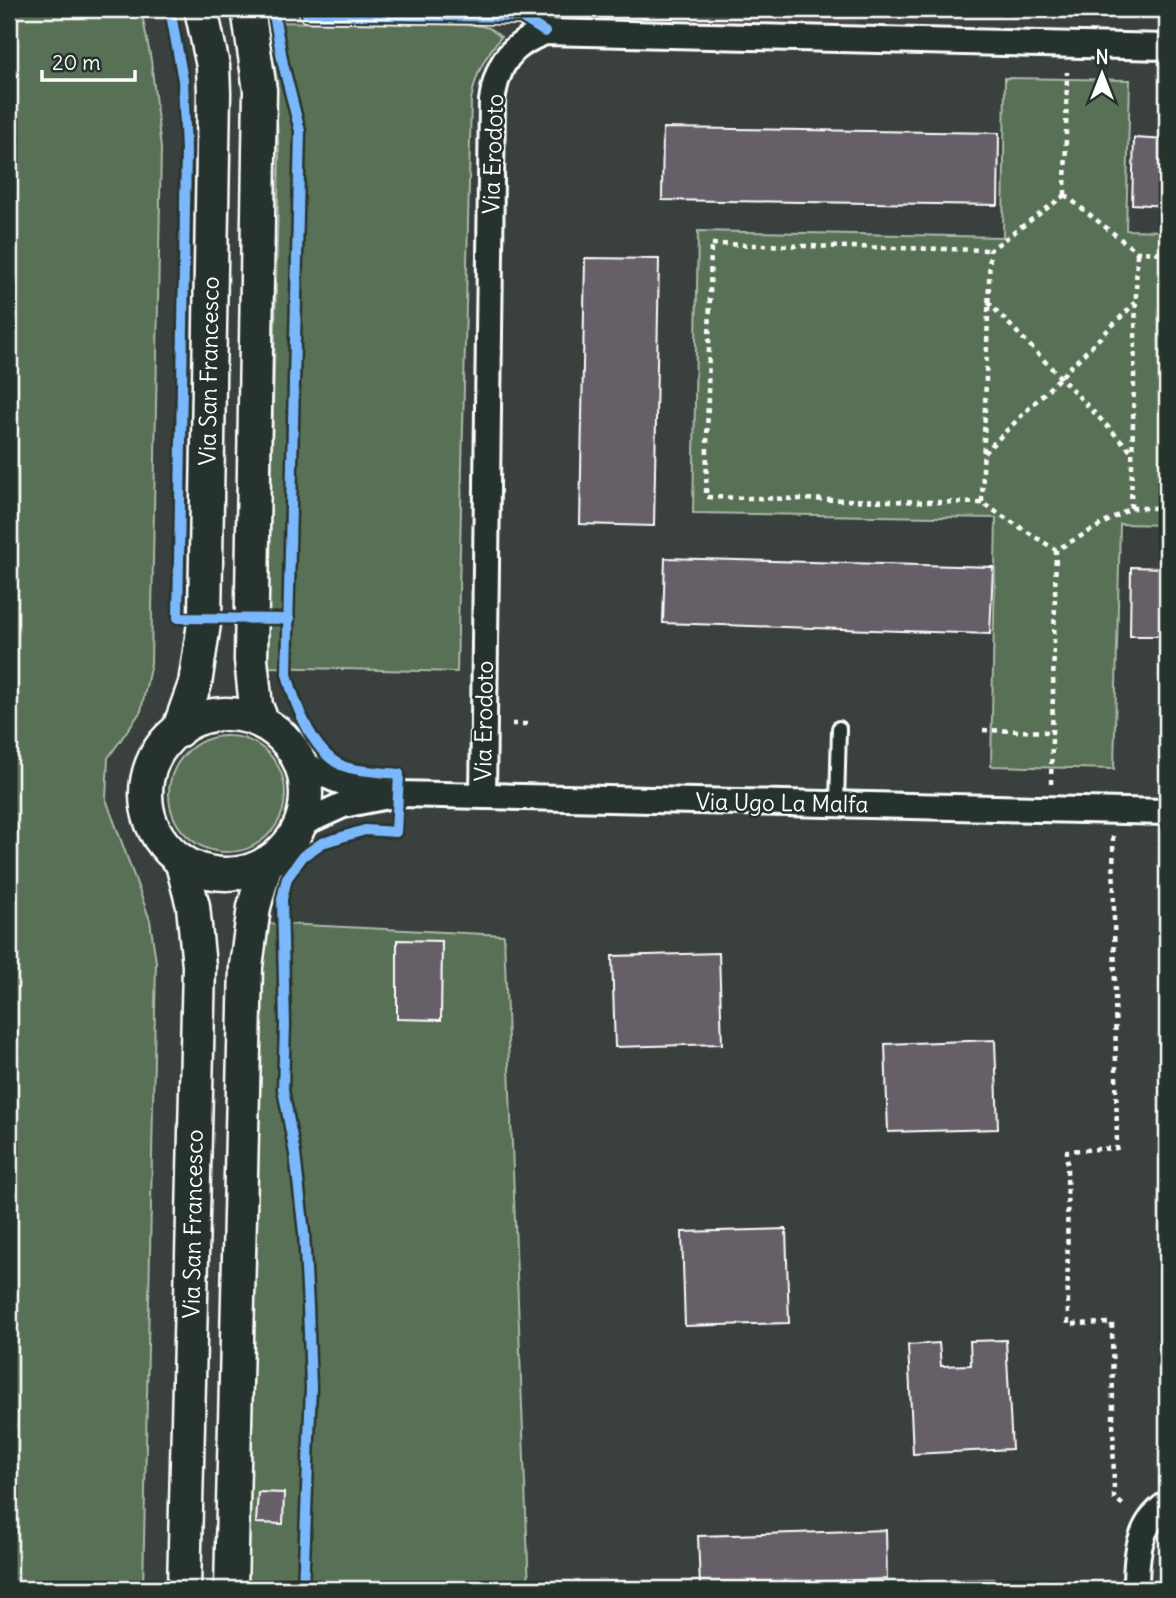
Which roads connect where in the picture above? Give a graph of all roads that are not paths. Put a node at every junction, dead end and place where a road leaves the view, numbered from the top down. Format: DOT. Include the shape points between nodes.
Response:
graph roads {
  1 [pos="201,9"];
  2 [pos="248,9"];
  3 [pos="357,12"];
  4 [pos="307,14"];
  5 [pos="545,32"];
  6 [pos="1167,47"];
  7 [pos="262,723"];
  8 [pos="839,728"];
  9 [pos="178,731"];
  10 [pos="298,759"];
  11 [pos="398,794"];
  12 [pos="483,796"];
  13 [pos="837,805"];
  14 [pos="1167,812"];
  15 [pos="301,824"];
  16 [pos="181,860"];
  17 [pos="267,863"];
  18 [pos="1167,1504"];
  19 [pos="184,1589"];
  20 [pos="231,1589"];
  21 [pos="1136,1589"];
  1 -- 9 [label="street, Via San Francesco" via="214,93 205,617 195,684"];
  2 -- 7 [label="street, Via San Francesco" via="260,90 251,660"];
  3 -- 4 [label="lane"];
  3 -- 5 [label="lane" via="521,18"];
  5 -- 6 [label="street"];
  5 -- 12 [label="street, Via Erodoto" via="509,54 498,74 492,101"];
  7 -- 9 [label="street" via="219,715"];
  7 -- 10 [label="street" via="289,744"];
  8 -- 13 [label="lane"];
  9 -- 16 [label="street" via="154,760 146,796 156,832"];
  10 -- 11 [label="street, Via Ugo La Malfa" via="341,783"];
  10 -- 15 [label="street" via="306,791"];
  11 -- 12 [label="street, Via Ugo La Malfa"];
  11 -- 15 [label="street, Via Ugo La Malfa" via="343,805"];
  12 -- 13 [label="street, Via Ugo La Malfa"];
  13 -- 14 [label="street, Via Ugo La Malfa"];
  15 -- 17 [label="street" via="293,839"];
  16 -- 17 [label="street" via="215,873 250,871"];
  16 -- 19 [label="street, Via San Francesco" via="193,906 199,966"];
  17 -- 20 [label="street, Via San Francesco" via="254,907 246,966"];
  18 -- 21 [label="street" via="1147,1523 1138,1549"];
}
